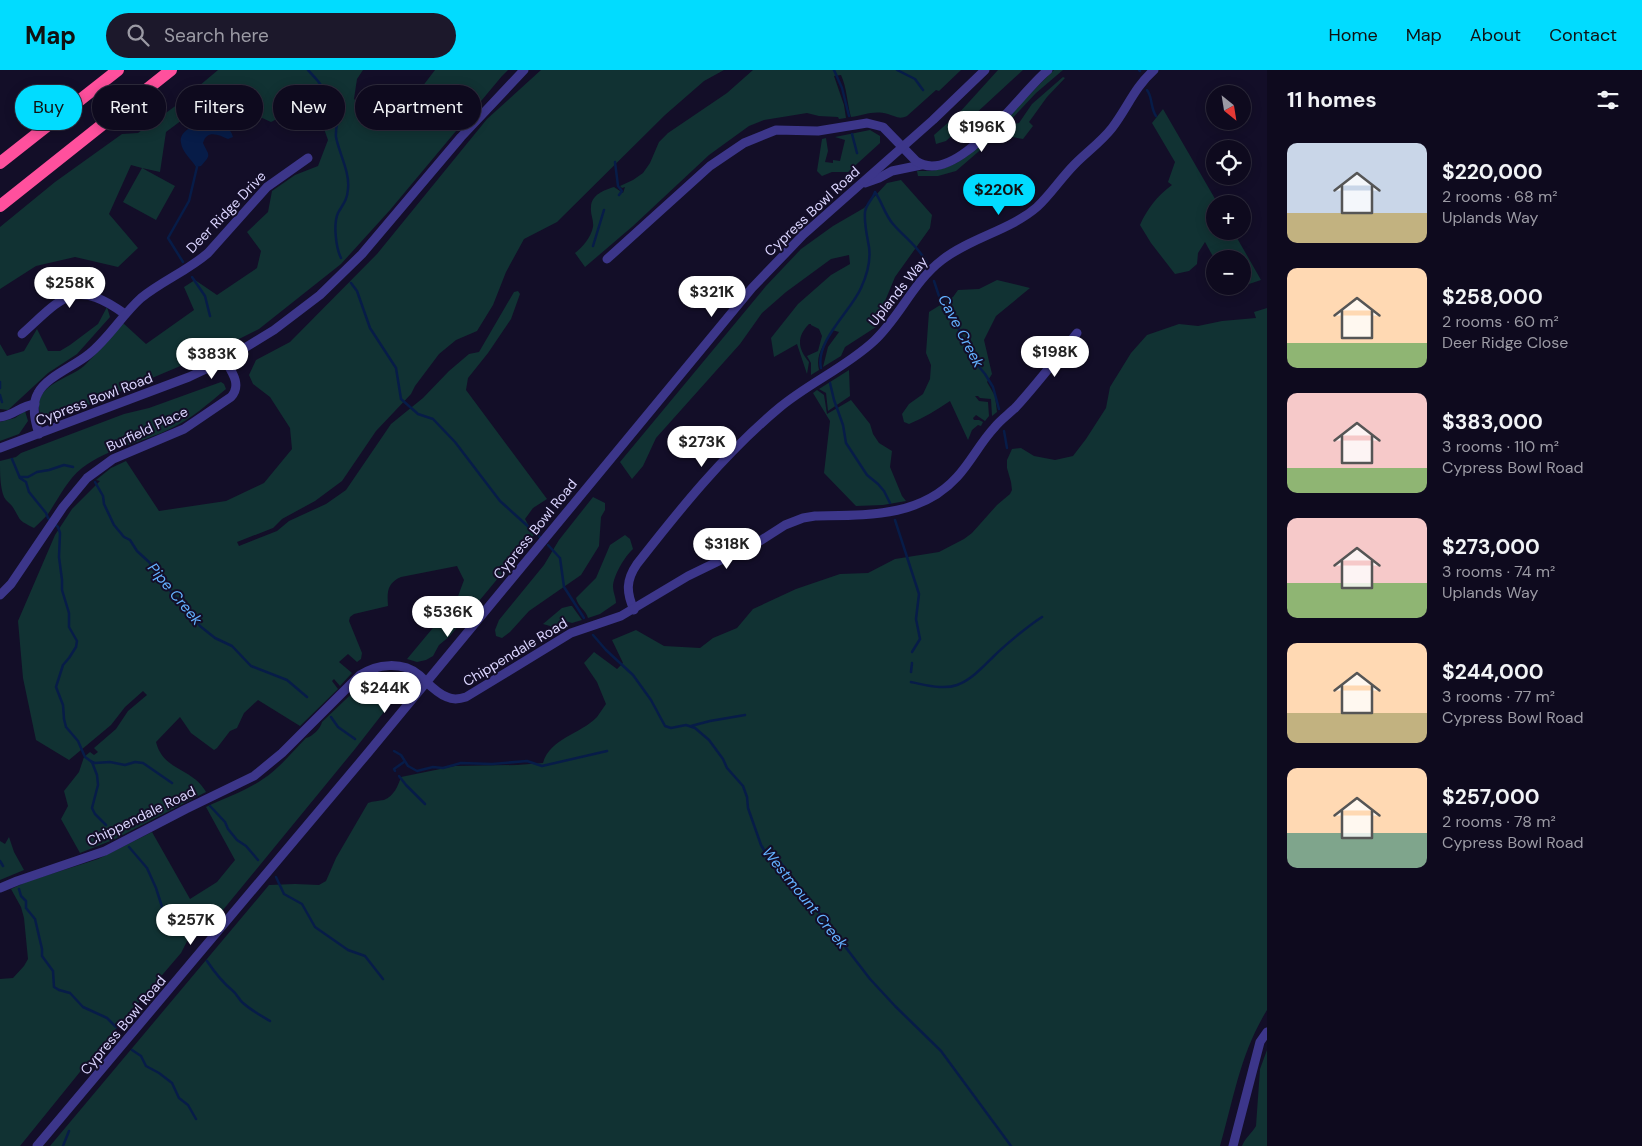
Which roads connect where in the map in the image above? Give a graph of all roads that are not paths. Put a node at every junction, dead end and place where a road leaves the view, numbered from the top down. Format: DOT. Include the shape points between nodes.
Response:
graph roads {
  1 [pos="118,70"];
  2 [pos="171,70"];
  3 [pos="524,70"];
  4 [pos="985,70"];
  5 [pos="1048,70"];
  6 [pos="1154,70"];
  7 [pos="904,146"];
  8 [pos="308,158"];
  9 [pos="0,163"];
  10 [pos="921,165"];
  11 [pos="857,186"];
  12 [pos="0,207"];
  13 [pos="608,259"];
  14 [pos="125,314"];
  15 [pos="1077,333"];
  16 [pos="22,334"];
  17 [pos="225,360"];
  18 [pos="35,404"];
  19 [pos="0,417"];
  20 [pos="39,434"];
  21 [pos="0,448"];
  22 [pos="0,595"];
  23 [pos="634,610"];
  24 [pos="426,682"];
  25 [pos="0,888"];
  26 [pos="1267,1032"];
  27 [pos="37,1146"];
  28 [pos="1233,1146"];
  1 -- 9 [label="highway"];
  2 -- 12 [label="highway"];
  3 -- 17 [label="street, Cypress Bowl Road" via="348,269 274,330"];
  4 -- 7 [label="street, Cypress Bowl Road"];
  5 -- 10 [label="street" via="965,152 949,162"];
  6 -- 23 [label="street, Uplands Way" via="1139,85 1110,130 1035,208 942,260 920,282 874,341 779,407 744,440 703,484 631,572 628,586"];
  7 -- 10 [label="street"];
  7 -- 11 [label="street, Cypress Bowl Road"];
  7 -- 13 [label="street" via="883,126 875,124 818,132 776,130 744,143 710,166"];
  8 -- 14 [label="street, Deer Ridge Drive" via="267,187 208,254 150,292"];
  10 -- 11 [label="street" via="896,169"];
  11 -- 24 [label="street, Cypress Bowl Road" via="752,288"];
  14 -- 16 [label="street" via="94,297 77,294 54,306"];
  14 -- 18 [label="street, Deer Ridge Drive" via="88,356 42,387"];
  15 -- 23 [label="street, Chippendale Road" via="994,428 957,478 934,496 888,513 815,516 796,520 688,576"];
  17 -- 20 [label="street, Cypress Bowl Road" via="163,388"];
  17 -- 22 [label="street, Burfield Place" via="237,386 236,393 184,429 113,459 87,478 62,507 11,584"];
  18 -- 19 [label="street"];
  18 -- 20 [label="street"];
  20 -- 21 [label="street, Cypress Bowl Road"];
  23 -- 24 [label="street, Chippendale Road" via="571,633 466,697 446,697"];
  24 -- 25 [label="street, Chippendale Road" via="417,673 399,666 368,670 282,754 254,776 105,851"];
  24 -- 27 [label="street, Cypress Bowl Road"];
  26 -- 28 [label="street" via="1260,1042"];
}
